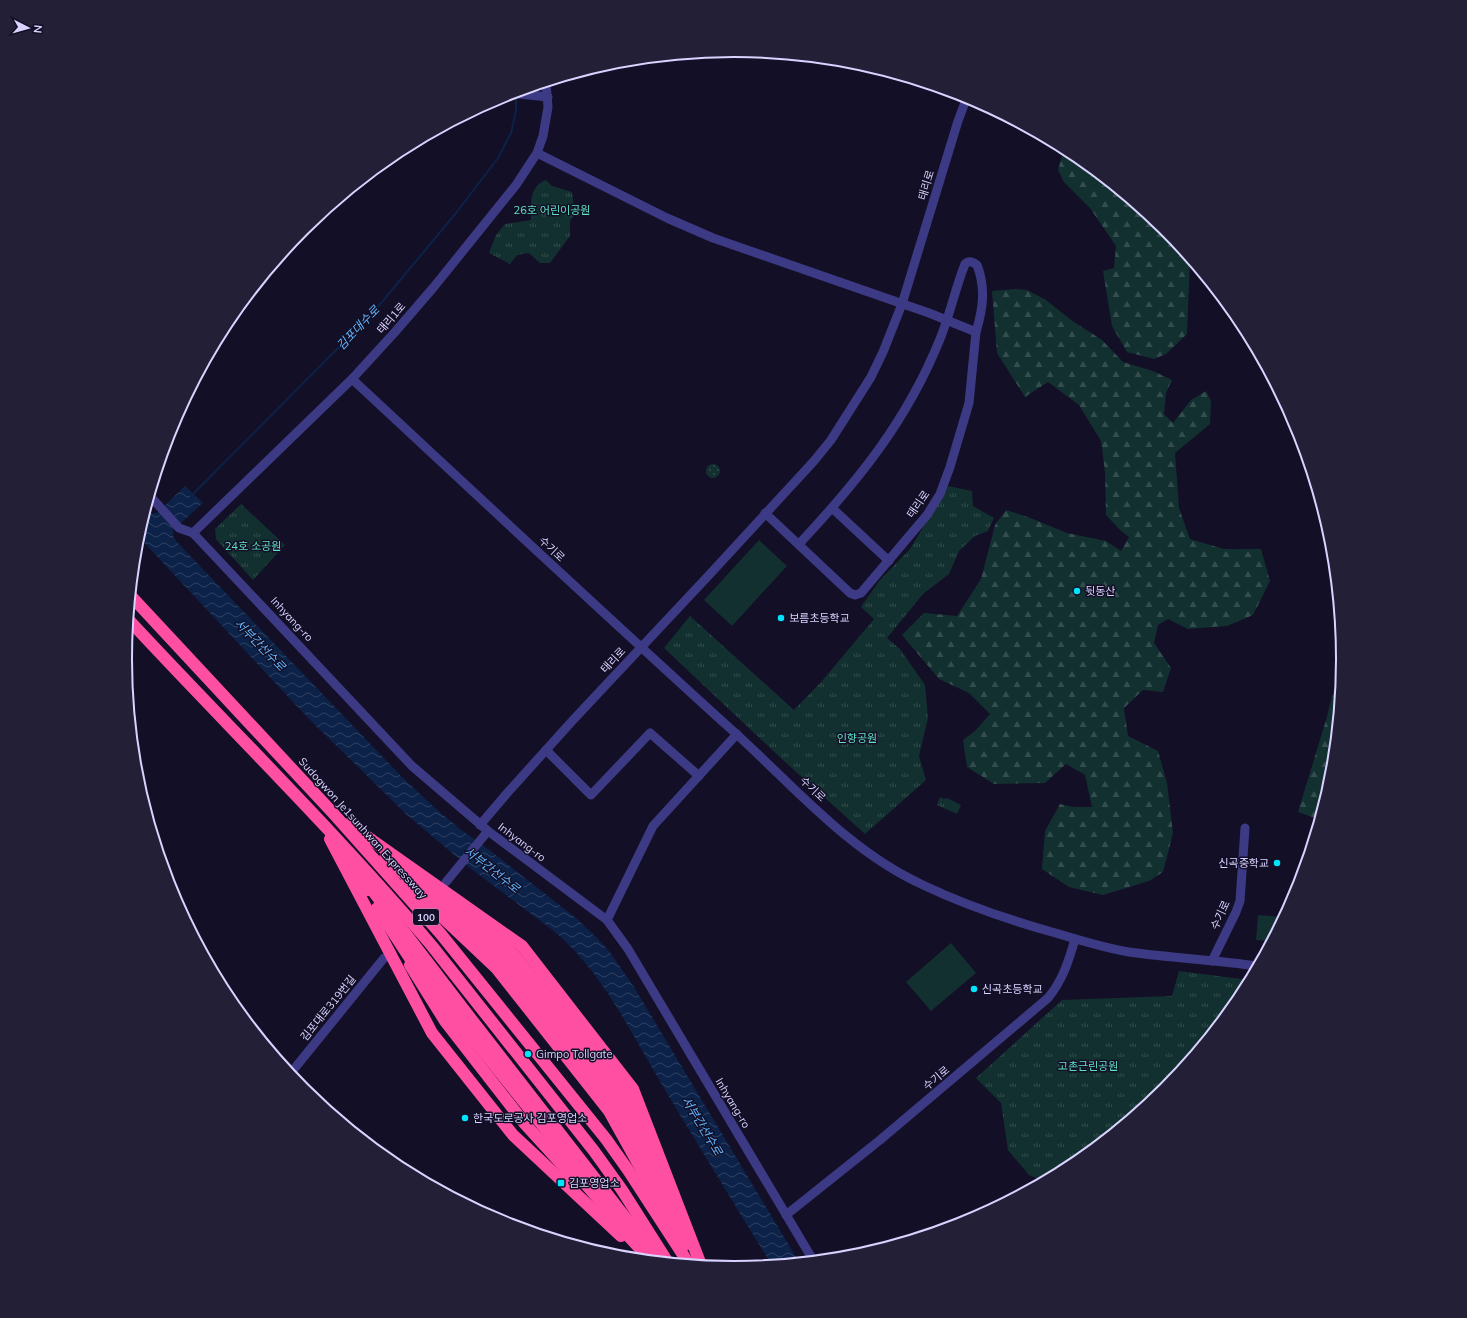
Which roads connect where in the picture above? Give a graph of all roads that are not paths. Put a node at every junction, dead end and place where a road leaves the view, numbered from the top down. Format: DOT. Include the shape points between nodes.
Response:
graph roads {
  1 [pos="545,88"];
  2 [pos="526,94"];
  3 [pos="543,96"];
  4 [pos="965,103"];
  5 [pos="537,153"];
  6 [pos="902,304"];
  7 [pos="947,320"];
  8 [pos="976,332"];
  9 [pos="352,379"];
  10 [pos="153,500"];
  11 [pos="832,508"];
  12 [pos="765,514"];
  13 [pos="193,533"];
  14 [pos="799,544"];
  15 [pos="888,561"];
  16 [pos="135,600"];
  17 [pos="133,624"];
  18 [pos="641,648"];
  19 [pos="737,734"];
  20 [pos="546,750"];
  21 [pos="699,776"];
  22 [pos="332,812"];
  23 [pos="322,823"];
  24 [pos="480,825"];
  25 [pos="1245,828"];
  26 [pos="485,835"];
  27 [pos="446,882"];
  28 [pos="607,920"];
  29 [pos="1075,939"];
  30 [pos="384,958"];
  31 [pos="1212,962"];
  32 [pos="1251,966"];
  33 [pos="294,1070"];
  34 [pos="786,1214"];
  35 [pos="645,1254"];
  36 [pos="646,1254"];
  37 [pos="647,1255"];
  38 [pos="811,1256"];
  39 [pos="665,1257"];
  40 [pos="686,1259"];
  41 [pos="695,1260"];
  42 [pos="695,1260"];
  43 [pos="696,1260"];
  1 -- 3 [label="street, 태리1로"];
  2 -- 3 [label="street"];
  3 -- 5 [label="street, 태리1로" via="546,119"];
  4 -- 6 [label="street, 태리로"];
  5 -- 6 [label="street" via="713,238"];
  5 -- 9 [label="street, 태리1로" via="516,185 433,288"];
  6 -- 7 [label="street"];
  6 -- 12 [label="street, 태리로" via="871,377 831,440"];
  7 -- 8 [label="street"];
  7 -- 8 [label="street, 태리로" via="964,264 975,263 983,287 982,310"];
  7 -- 11 [label="street, 태리로" via="919,385 896,424 860,475"];
  8 -- 15 [label="street, 태리로" via="969,403 944,484 928,515"];
  9 -- 13 [label="street, 태리1로"];
  9 -- 18 [label="street, 수기로"];
  10 -- 13 [label="street, Inhyang-ro" via="179,528"];
  11 -- 14 [label="street, 태리로"];
  11 -- 15 [label="street"];
  12 -- 14 [label="street, 태리로"];
  12 -- 18 [label="street, 태리로"];
  13 -- 24 [label="street, Inhyang-ro" via="412,766"];
  14 -- 15 [label="street, 태리로" via="853,595 861,593"];
  16 -- 22 [label="highway, Sudogwon Je1sunhwan Expressway / 100"];
  17 -- 23 [label="highway, 100"];
  18 -- 19 [label="street, 수기로"];
  18 -- 20 [label="street, 태리로"];
  19 -- 21 [label="street"];
  19 -- 29 [label="street, 수기로" via="841,832 894,870 982,910"];
  20 -- 21 [label="street" via="591,795 650,733"];
  20 -- 24 [label="street, 태리로"];
  21 -- 28 [label="street" via="653,826"];
  22 -- 40 [label="highway, Sudogwon Je1sunhwan Expressway / 100" via="440,933 602,1134"];
  22 -- 41 [label="highway" via="509,958 620,1099"];
  22 -- 42 [label="highway" via="492,971 604,1112"];
  22 -- 43 [label="highway" via="522,946 633,1089"];
  23 -- 35 [label="highway" via="432,1033 513,1135"];
  23 -- 36 [label="highway" via="445,1021 525,1124"];
  23 -- 37 [label="highway"];
  23 -- 39 [label="highway, 100" via="428,940 622,1190"];
  24 -- 26 [label="street, Inhyang-ro"];
  25 -- 31 [label="street, 수기로" via="1240,901"];
  26 -- 27 [label="street"];
  26 -- 28 [label="street, Inhyang-ro"];
  28 -- 34 [label="street, Inhyang-ro" via="631,954"];
  29 -- 31 [label="street, 수기로" via="1128,951"];
  29 -- 34 [label="street, 수기로" via="1062,976 1048,998 886,1136"];
  30 -- 33 [label="street, 김포대로319번길"];
  31 -- 32 [label="street, 수기로"];
  34 -- 38 [label="street, Inhyang-ro"];
}
